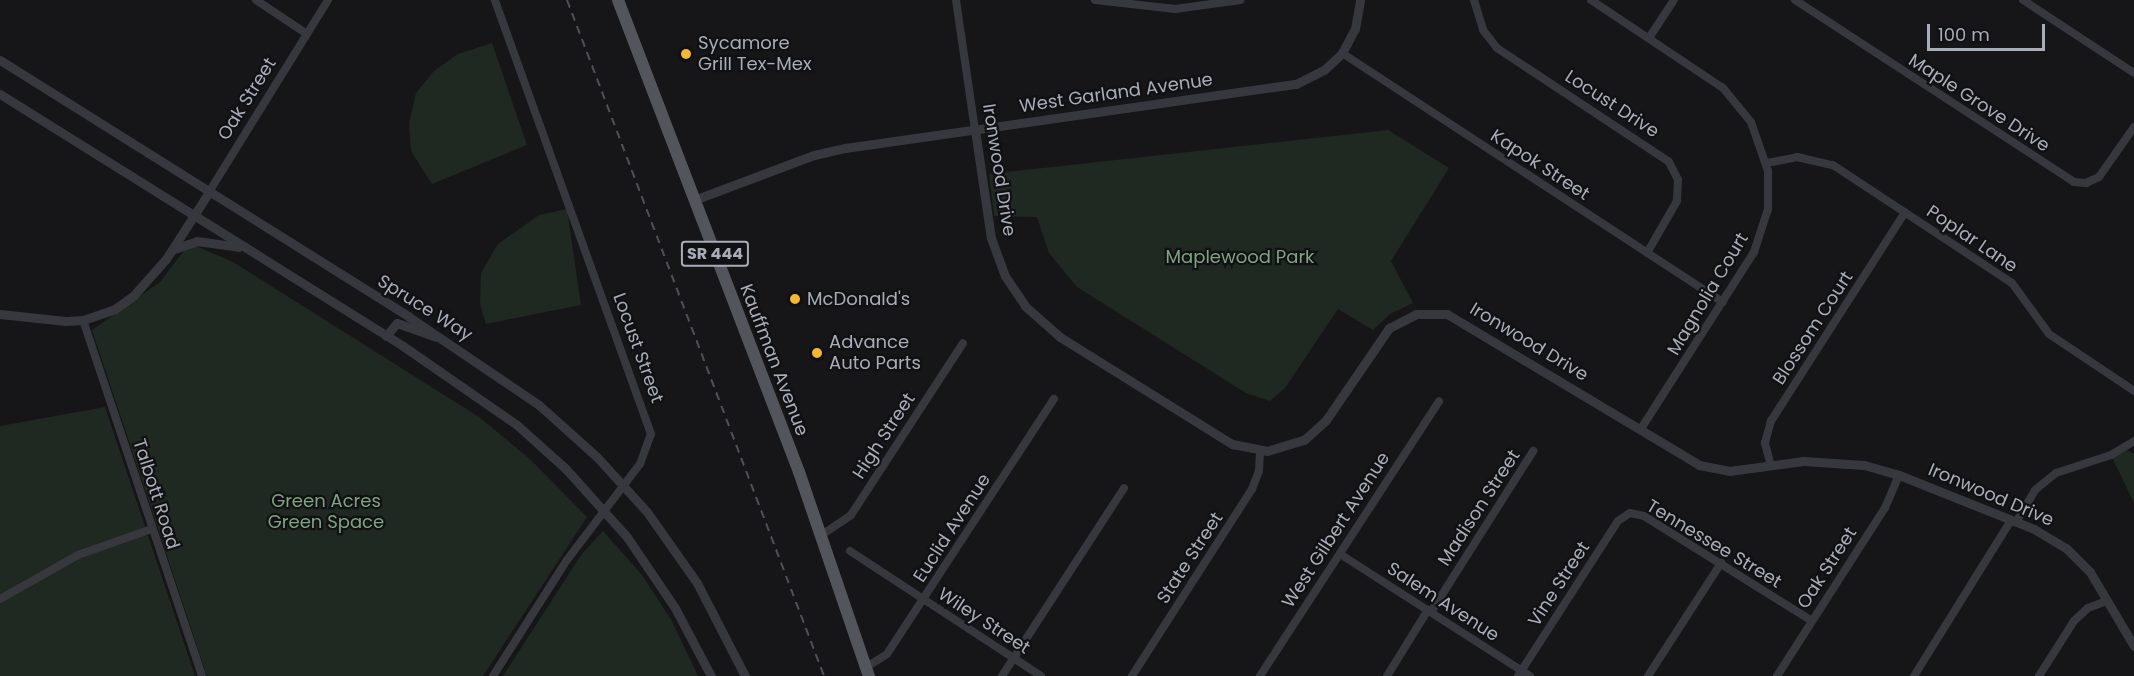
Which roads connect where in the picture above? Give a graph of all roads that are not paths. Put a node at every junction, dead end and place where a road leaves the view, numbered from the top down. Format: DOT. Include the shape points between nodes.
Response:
graph roads {
  1 [pos="256,0"];
  2 [pos="328,0"];
  3 [pos="495,0"];
  4 [pos="618,0"];
  5 [pos="957,0"];
  6 [pos="1095,0"];
  7 [pos="1240,0"];
  8 [pos="1360,0"];
  9 [pos="1474,0"];
  10 [pos="1591,0"];
  11 [pos="1674,0"];
  12 [pos="1795,0"];
  13 [pos="2023,0"];
  14 [pos="308,34"];
  15 [pos="1649,38"];
  16 [pos="1342,53"];
  17 [pos="0,60"];
  18 [pos="2134,73"];
  19 [pos="0,94"];
  20 [pos="2134,127"];
  21 [pos="975,130"];
  22 [pos="1767,163"];
  23 [pos="209,192"];
  24 [pos="694,200"];
  25 [pos="1905,212"];
  26 [pos="194,216"];
  27 [pos="244,248"];
  28 [pos="174,249"];
  29 [pos="1647,253"];
  30 [pos="1723,302"];
  31 [pos="0,314"];
  32 [pos="83,320"];
  33 [pos="386,336"];
  34 [pos="441,338"];
  35 [pos="963,343"];
  36 [pos="2134,391"];
  37 [pos="1054,399"];
  38 [pos="1439,401"];
  39 [pos="1640,430"];
  40 [pos="2134,441"];
  41 [pos="1260,451"];
  42 [pos="1533,451"];
  43 [pos="1771,466"];
  44 [pos="1899,475"];
  45 [pos="625,485"];
  46 [pos="1124,488"];
  47 [pos="605,511"];
  48 [pos="1630,513"];
  49 [pos="2014,521"];
  50 [pos="152,529"];
  51 [pos="820,536"];
  52 [pos="850,551"];
  53 [pos="1340,554"];
  54 [pos="1721,563"];
  55 [pos="0,599"];
  56 [pos="924,599"];
  57 [pos="2106,601"];
  58 [pos="1430,611"];
  59 [pos="1812,621"];
  60 [pos="2134,646"];
  61 [pos="1014,658"];
  62 [pos="868,671"];
  63 [pos="1520,673"];
  64 [pos="202,676"];
  65 [pos="493,676"];
  66 [pos="711,676"];
  67 [pos="745,676"];
  68 [pos="879,676"];
  69 [pos="1002,676"];
  70 [pos="1041,676"];
  71 [pos="1132,676"];
  72 [pos="1260,676"];
  73 [pos="1387,676"];
  74 [pos="1530,676"];
  75 [pos="1648,676"];
  76 [pos="1777,676"];
  77 [pos="1914,676"];
  78 [pos="2039,676"];
  1 -- 14 [label="street"];
  2 -- 14 [label="street, Oak Street"];
  3 -- 45 [label="street, Locust Street" via="648,421 651,434 646,452"];
  4 -- 24 [label="main road, Kauffman Avenue / SR 444"];
  5 -- 21 [label="street, Ironwood Drive"];
  6 -- 7 [label="street" via="1174,9"];
  8 -- 16 [label="street, West Garland Avenue" via="1355,29"];
  9 -- 29 [label="street, Locust Drive" via="1482,30 1497,48 1659,153 1673,168 1679,188 1677,201"];
  10 -- 15 [label="street, Magnolia Court"];
  11 -- 15 [label="street"];
  12 -- 20 [label="street, Maple Grove Drive" via="2074,182 2086,183 2099,177"];
  13 -- 18 [label="street"];
  14 -- 23 [label="street, Oak Street"];
  15 -- 22 [label="street, Magnolia Court" via="1732,97 1755,130"];
  16 -- 21 [label="street, West Garland Avenue" via="1317,74 1289,85"];
  16 -- 29 [label="street, Kapok Street"];
  17 -- 23 [label="street, Spruce Way"];
  19 -- 26 [label="street"];
  21 -- 24 [label="street, West Garland Avenue" via="827,152"];
  21 -- 41 [label="street, Ironwood Drive" via="995,252 1011,286 1031,313 1060,337 1232,444"];
  22 -- 25 [label="street, Poplar Lane" via="1797,157 1824,162"];
  22 -- 30 [label="street, Magnolia Court" via="1765,223 1751,258"];
  23 -- 26 [label="street, Oak Street"];
  23 -- 34 [label="street, Spruce Way"];
  24 -- 51 [label="main road, Kauffman Avenue / SR 444"];
  25 -- 36 [label="street, Poplar Lane" via="2012,283 2049,334"];
  25 -- 43 [label="street, Blossom Court" via="1771,422 1765,443"];
  26 -- 27 [label="street"];
  26 -- 28 [label="street, Oak Street"];
  27 -- 28 [label="street" via="197,241"];
  27 -- 33 [label="street"];
  28 -- 32 [label="street, Oak Street" via="128,300"];
  29 -- 30 [label="street, Kapok Street"];
  30 -- 39 [label="street, Magnolia Court"];
  31 -- 32 [label="street"];
  32 -- 50 [label="street, Talbott Road"];
  33 -- 34 [label="street" via="398,323"];
  33 -- 47 [label="street" via="517,424"];
  34 -- 45 [label="street, Spruce Way" via="537,403"];
  35 -- 51 [label="street, High Street" via="851,515"];
  37 -- 56 [label="street, Euclid Avenue"];
  38 -- 53 [label="street, West Gilbert Avenue"];
  39 -- 41 [label="street, Ironwood Drive" via="1463,320 1430,313 1405,318 1384,333 1326,420 1312,434 1287,448"];
  39 -- 43 [label="street, Ironwood Drive" via="1709,468 1729,471"];
  40 -- 49 [label="street" via="2111,455 2068,467 2050,477 2026,501"];
  41 -- 71 [label="street, State Street" via="1259,471 1252,489"];
  42 -- 58 [label="street, Madison Street"];
  43 -- 44 [label="street, Ironwood Drive" via="1825,461"];
  44 -- 49 [label="street, Ironwood Drive"];
  44 -- 59 [label="street, Oak Street" via="1885,508"];
  45 -- 47 [label="street, Locust Street"];
  45 -- 67 [label="street, Spruce Way" via="697,583"];
  46 -- 61 [label="street"];
  47 -- 65 [label="street, Locust Street" via="567,560"];
  47 -- 66 [label="street" via="664,590"];
  48 -- 54 [label="street, Tennessee Street" via="1644,516"];
  48 -- 63 [label="street, Vine Street" via="1618,521"];
  49 -- 57 [label="street, Ironwood Drive" via="2053,539 2078,559 2095,579"];
  49 -- 77 [label="street"];
  50 -- 55 [label="street" via="78,555"];
  50 -- 64 [label="street, Talbott Road"];
  51 -- 62 [label="main road, Kauffman Avenue / SR 444"];
  52 -- 56 [label="street, Wiley Street"];
  53 -- 58 [label="street, Salem Avenue"];
  53 -- 72 [label="street, West Gilbert Avenue"];
  54 -- 59 [label="street, Tennessee Street"];
  54 -- 75 [label="street"];
  56 -- 61 [label="street, Wiley Street"];
  56 -- 62 [label="street, Euclid Avenue" via="887,654"];
  57 -- 60 [label="street, Ironwood Drive"];
  57 -- 78 [label="street" via="2088,608 2074,621"];
  58 -- 63 [label="street, Salem Avenue"];
  58 -- 73 [label="street, Madison Street"];
  59 -- 76 [label="street, Oak Street"];
  61 -- 69 [label="street"];
  61 -- 70 [label="street, Wiley Street"];
  62 -- 68 [label="main road, Kauffman Avenue / SR 444"];
  63 -- 74 [label="street, Salem Avenue"];
}
